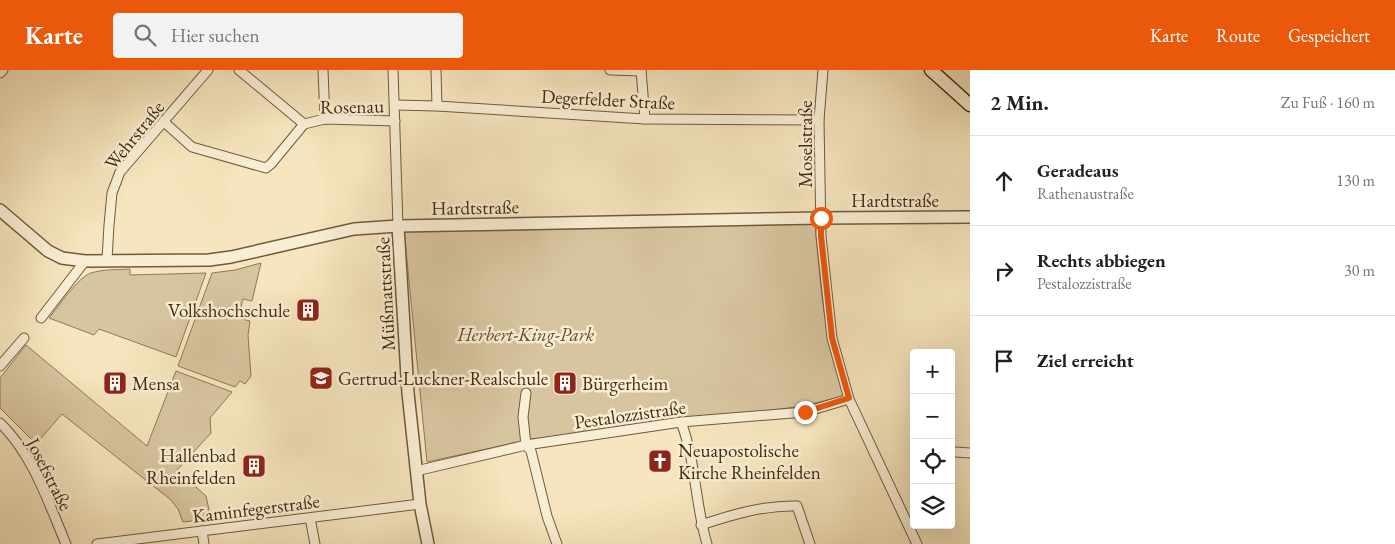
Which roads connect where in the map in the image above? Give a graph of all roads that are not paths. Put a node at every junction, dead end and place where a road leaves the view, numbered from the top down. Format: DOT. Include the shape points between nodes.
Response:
graph roads {
  1 [pos="2,70"];
  2 [pos="208,70"];
  3 [pos="239,70"];
  4 [pos="323,70"];
  5 [pos="393,70"];
  6 [pos="436,70"];
  7 [pos="610,70"];
  8 [pos="823,70"];
  9 [pos="931,70"];
  10 [pos="641,71"];
  11 [pos="0,73"];
  12 [pos="395,105"];
  13 [pos="970,105"];
  14 [pos="437,106"];
  15 [pos="325,119"];
  16 [pos="645,119"];
  17 [pos="819,120"];
  18 [pos="395,121"];
  19 [pos="164,122"];
  20 [pos="304,124"];
  21 [pos="0,210"];
  22 [pos="970,217"];
  23 [pos="821,218"];
  24 [pos="398,226"];
  25 [pos="107,260"];
  26 [pos="86,261"];
  27 [pos="41,318"];
  28 [pos="24,338"];
  29 [pos="0,366"];
  30 [pos="526,393"];
  31 [pos="849,398"];
  32 [pos="681,422"];
  33 [pos="0,423"];
  34 [pos="526,444"];
  35 [pos="956,452"];
  36 [pos="970,453"];
  37 [pos="416,471"];
  38 [pos="420,504"];
  39 [pos="310,518"];
  40 [pos="701,524"];
  41 [pos="202,531"];
  42 [pos="66,544"];
  43 [pos="97,544"];
  44 [pos="204,544"];
  45 [pos="315,544"];
  46 [pos="428,544"];
  47 [pos="557,544"];
  48 [pos="707,544"];
  49 [pos="810,544"];
  50 [pos="916,544"];
  1 -- 11 [label="street"];
  2 -- 19 [label="street, Wehrstraße"];
  3 -- 20 [label="street, Rosenau"];
  4 -- 15 [label="street"];
  5 -- 12 [label="street, Müßmattstraße"];
  6 -- 14 [label="street"];
  7 -- 10 [label="street"];
  8 -- 17 [label="street, Moselstraße"];
  9 -- 13 [label="main road"];
  10 -- 16 [label="street"];
  12 -- 14 [label="street, Degerfelder Straße"];
  12 -- 18 [label="street, Müßmattstraße"];
  14 -- 16 [label="street, Degerfelder Straße"];
  15 -- 18 [label="street, Rosenau"];
  15 -- 20 [label="street, Rosenau"];
  16 -- 17 [label="street, Degerfelder Straße"];
  17 -- 23 [label="street, Moselstraße"];
  18 -- 24 [label="street, Müßmattstraße"];
  19 -- 20 [label="street" via="192,147 266,168"];
  19 -- 25 [label="street, Wehrstraße" via="120,172 112,193"];
  21 -- 26 [label="street, Hardtstraße" via="48,251 62,258"];
  22 -- 23 [label="street, Hardtstraße"];
  23 -- 24 [label="street, Hardtstraße"];
  23 -- 31 [label="street, Moselstraße" via="832,338"];
  24 -- 25 [label="street, Hardtstraße" via="354,229 209,260"];
  24 -- 37 [label="street, Müßmattstraße"];
  25 -- 26 [label="street, Hardtstraße"];
  26 -- 27 [label="street"];
  28 -- 29 [label="street"];
  30 -- 34 [label="street" via="523,417"];
  31 -- 32 [label="street, Pestalozzistraße" via="805,412"];
  31 -- 50 [label="street, Moselstraße"];
  32 -- 34 [label="street, Pestalozzistraße"];
  32 -- 40 [label="street" via="687,438"];
  33 -- 42 [label="street, Josefstraße" via="28,459"];
  34 -- 37 [label="street, Pestalozzistraße"];
  34 -- 47 [label="street" via="531,451"];
  35 -- 36 [label="street"];
  37 -- 38 [label="street, Müßmattstraße"];
  38 -- 39 [label="street, Kaminfegerstraße"];
  38 -- 46 [label="street, Müßmattstraße"];
  39 -- 41 [label="street, Kaminfegerstraße"];
  39 -- 45 [label="street"];
  40 -- 48 [label="street"];
  40 -- 49 [label="street" via="729,515 797,506"];
  41 -- 43 [label="street, Kaminfegerstraße"];
  41 -- 44 [label="street"];
}
